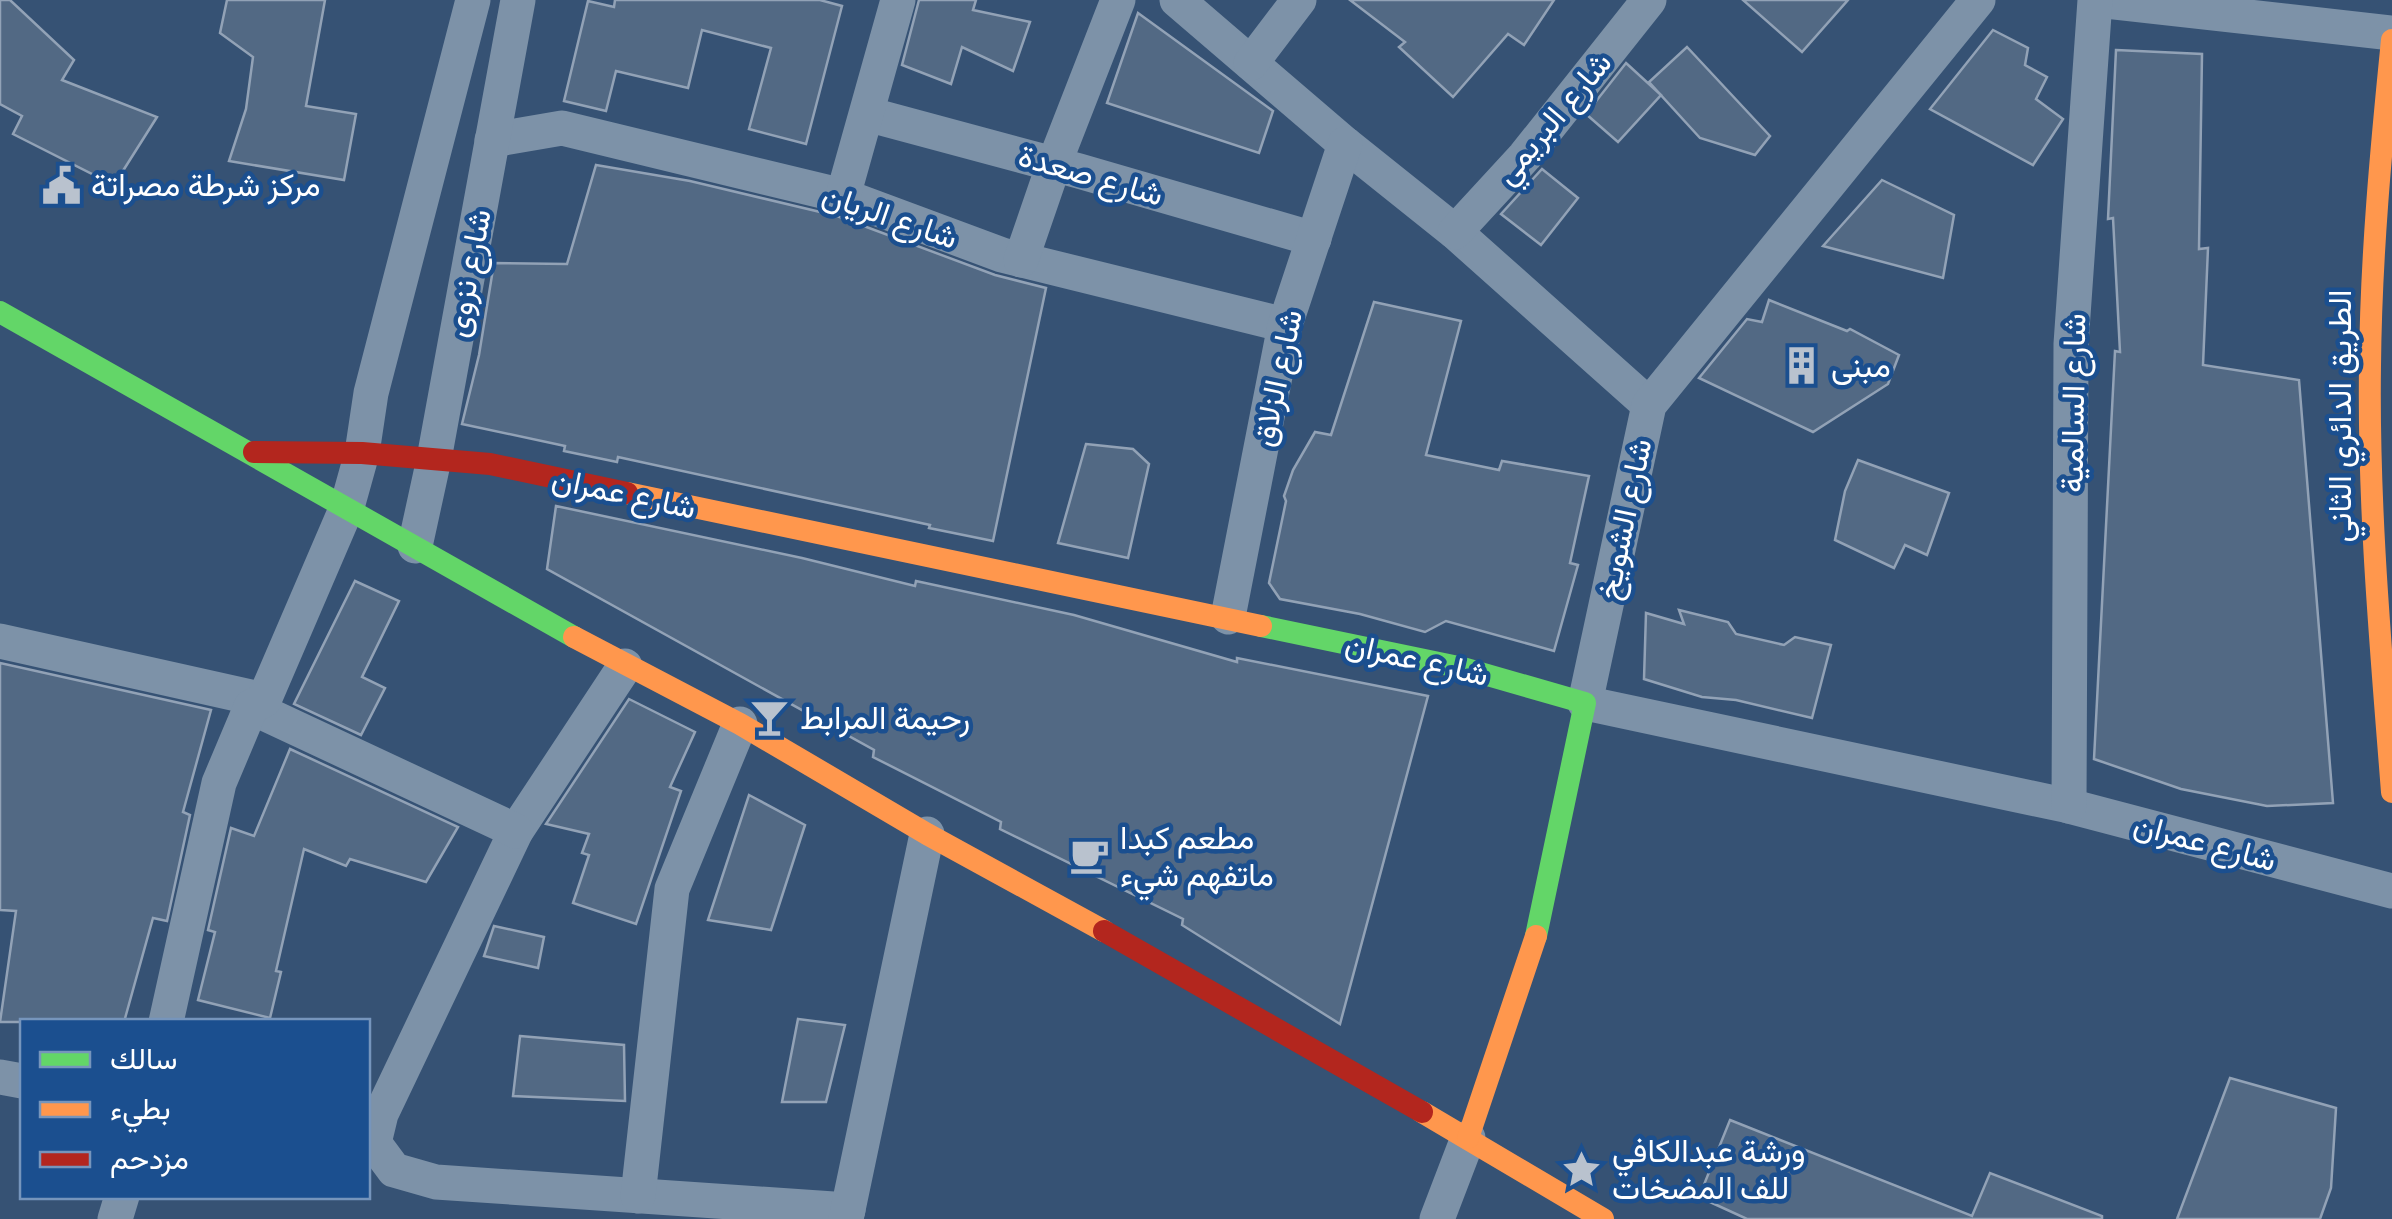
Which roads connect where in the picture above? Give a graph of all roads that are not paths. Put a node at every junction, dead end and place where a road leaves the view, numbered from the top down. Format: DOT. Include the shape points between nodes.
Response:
graph roads {
  1 [pos="473,0"];
  2 [pos="518,0"];
  3 [pos="898,0"];
  4 [pos="1118,0"];
  5 [pos="1177,0"];
  6 [pos="1298,0"];
  7 [pos="1649,0"];
  8 [pos="1978,0"];
  9 [pos="2096,0"];
  10 [pos="2392,36"];
  11 [pos="1251,63"];
  12 [pos="867,114"];
  13 [pos="492,140"];
  14 [pos="1345,144"];
  15 [pos="1054,164"];
  16 [pos="842,196"];
  17 [pos="1455,232"];
  18 [pos="1314,240"];
  19 [pos="1021,260"];
  20 [pos="0,312"];
  21 [pos="1285,324"];
  22 [pos="1649,405"];
  23 [pos="251,452"];
  24 [pos="362,453"];
  25 [pos="434,459"];
  26 [pos="347,506"];
  27 [pos="414,546"];
  28 [pos="1228,616"];
  29 [pos="0,641"];
  30 [pos="625,666"];
  31 [pos="1585,703"];
  32 [pos="257,704"];
  33 [pos="740,724"];
  34 [pos="2392,792"];
  35 [pos="2069,806"];
  36 [pos="516,831"];
  37 [pos="927,834"];
  38 [pos="2392,891"];
  39 [pos="167,1019"];
  40 [pos="1468,1138"];
  41 [pos="638,1196"];
  42 [pos="847,1214"];
  43 [pos="1437,1219"];
  44 [pos="1603,1219"];
  1 -- 24 [label="street, شارع نزوى" via="371,393"];
  2 -- 13 [label="street, شارع نزوى"];
  3 -- 12 [label="street"];
  4 -- 15 [label="street"];
  5 -- 11 [label="street"];
  6 -- 11 [label="street"];
  7 -- 17 [label="street, شارع البريمي"];
  8 -- 22 [label="street, شارع الشويخ"];
  9 -- 10 [label="street"];
  9 -- 35 [label="street, شارع السالمية" via="2071,344"];
  10 -- 34 [label="main road, الطريق الدائري الثاني" via="2376,218 2370,414 2372,546"];
  11 -- 14 [label="street"];
  12 -- 15 [label="street, شارع صعدة"];
  12 -- 16 [label="street"];
  13 -- 16 [label="street, شارع الريان" via="562,128"];
  13 -- 25 [label="street, شارع نزوى"];
  14 -- 17 [label="street"];
  14 -- 18 [label="street, شارع الزلاق"];
  15 -- 18 [label="street, شارع صعدة"];
  15 -- 19 [label="street"];
  16 -- 19 [label="street, شارع الريان"];
  17 -- 22 [label="street"];
  18 -- 21 [label="street, شارع الزلاق"];
  19 -- 21 [label="street, شارع الريان"];
  20 -- 23 [label="main road"];
  21 -- 28 [label="street, شارع الزلاق"];
  22 -- 31 [label="street, شارع الشويخ"];
  23 -- 24 [label="main road, شارع عمران"];
  23 -- 26 [label="main road"];
  24 -- 25 [label="main road, شارع عمران"];
  24 -- 26 [label="street, شارع نزوى"];
  25 -- 27 [label="street, شارع نزوى"];
  25 -- 28 [label="main road, شارع عمران" via="490,464"];
  26 -- 27 [label="main road"];
  26 -- 32 [label="street, شارع نزوى"];
  27 -- 30 [label="main road"];
  28 -- 31 [label="main road, شارع عمران" via="1463,668"];
  29 -- 32 [label="street"];
  30 -- 33 [label="main road"];
  30 -- 36 [label="street"];
  31 -- 35 [label="street, شارع عمران"];
  31 -- 40 [label="main road, شارع الشويخ" via="1538,930"];
  32 -- 36 [label="street"];
  32 -- 39 [label="street, شارع نزوى" via="218,783"];
  33 -- 37 [label="main road"];
  33 -- 41 [label="street" via="672,890"];
  35 -- 38 [label="street, شارع عمران"];
  36 -- 41 [label="street" via="374,1142 394,1170 436,1182"];
  37 -- 40 [label="main road"];
  37 -- 42 [label="street"];
  40 -- 43 [label="street"];
  40 -- 44 [label="main road"];
  41 -- 42 [label="street"];
}
